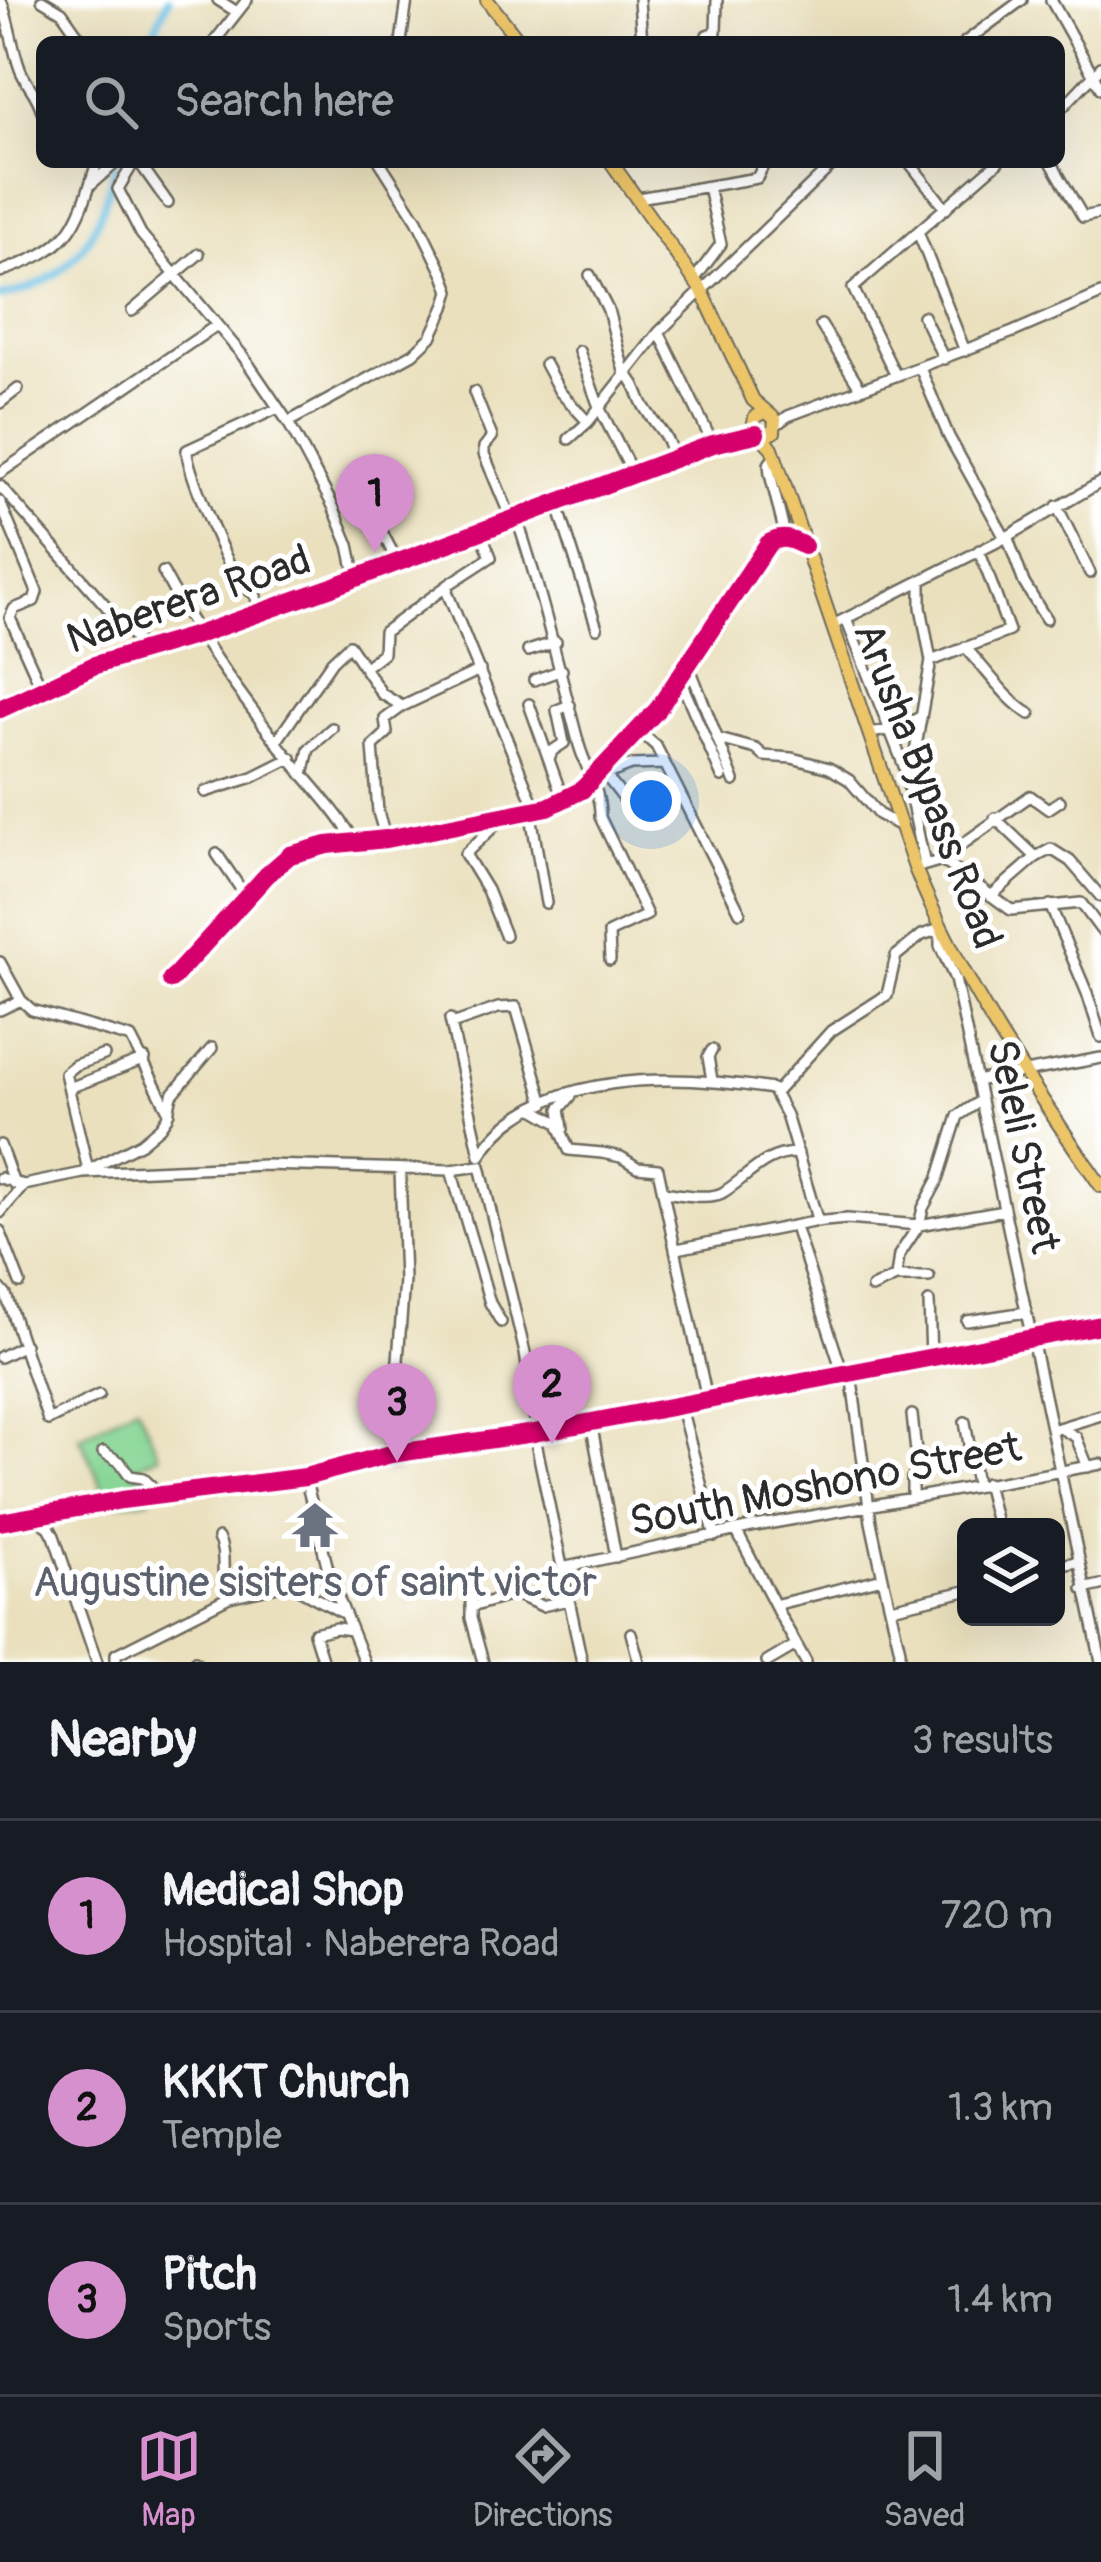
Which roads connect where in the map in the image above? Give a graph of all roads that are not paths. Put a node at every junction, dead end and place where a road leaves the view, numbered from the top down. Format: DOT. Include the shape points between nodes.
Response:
graph roads {
  1 [pos="41,0"];
  2 [pos="218,0"];
  3 [pos="248,0"];
  4 [pos="406,0"];
  5 [pos="487,0"];
  6 [pos="639,0"];
  7 [pos="717,0"];
  8 [pos="1022,0"];
  9 [pos="1051,0"];
  10 [pos="4,2"];
  11 [pos="236,13"];
  12 [pos="79,36"];
  13 [pos="219,36"];
  14 [pos="402,36"];
  15 [pos="515,36"];
  16 [pos="642,36"];
  17 [pos="707,36"];
  18 [pos="973,36"];
  19 [pos="1098,72"];
  20 [pos="1101,89"];
  21 [pos="36,92"];
  22 [pos="1065,105"];
  23 [pos="95,168"];
  24 [pos="110,168"];
  25 [pos="132,168"];
  26 [pos="141,168"];
  27 [pos="384,168"];
  28 [pos="615,168"];
  29 [pos="763,168"];
  30 [pos="828,168"];
  31 [pos="914,168"];
  32 [pos="991,168"];
  33 [pos="1055,168"];
  34 [pos="90,185"];
  35 [pos="708,187"];
  36 [pos="638,198"];
  37 [pos="168,202"];
  38 [pos="946,209"];
  39 [pos="1101,213"];
  40 [pos="918,232"];
  41 [pos="199,254"];
  42 [pos="0,272"];
  43 [pos="177,275"];
  44 [pos="590,275"];
  45 [pos="698,285"];
  46 [pos="1101,294"];
  47 [pos="132,311"];
  48 [pos="922,316"];
  49 [pos="217,325"];
  50 [pos="821,325"];
  51 [pos="659,332"];
  52 [pos="965,350"];
  53 [pos="578,351"];
  54 [pos="944,358"];
  55 [pos="545,364"];
  56 [pos="920,368"];
  57 [pos="626,374"];
  58 [pos="896,376"];
  59 [pos="18,388"];
  60 [pos="861,389"];
  61 [pos="474,392"];
  62 [pos="0,403"];
  63 [pos="598,407"];
  64 [pos="276,409"];
  65 [pos="288,422"];
  66 [pos="587,422"];
  67 [pos="768,429"];
  68 [pos="568,439"];
  69 [pos="713,444"];
  70 [pos="672,460"];
  71 [pos="0,473"];
  72 [pos="633,474"];
  73 [pos="1101,482"];
  74 [pos="0,486"];
  75 [pos="0,502"];
  76 [pos="557,503"];
  77 [pos="1057,506"];
  78 [pos="514,520"];
  79 [pos="796,520"];
  80 [pos="382,532"];
  81 [pos="482,532"];
  82 [pos="1005,537"];
  83 [pos="788,538"];
  84 [pos="804,546"];
  85 [pos="980,550"];
  86 [pos="398,562"];
  87 [pos="163,572"];
  88 [pos="1090,573"];
  89 [pos="356,578"];
  90 [pos="921,580"];
  91 [pos="447,586"];
  92 [pos="257,614"];
  93 [pos="1046,620"];
  94 [pos="839,622"];
  95 [pos="597,628"];
  96 [pos="197,635"];
  97 [pos="556,642"];
  98 [pos="964,647"];
  99 [pos="145,650"];
  100 [pos="528,651"];
  101 [pos="931,661"];
  102 [pos="688,663"];
  103 [pos="365,667"];
  104 [pos="480,670"];
  105 [pos="562,670"];
  106 [pos="680,677"];
  107 [pos="534,680"];
  108 [pos="42,689"];
  109 [pos="529,704"];
  110 [pos="570,705"];
  111 [pos="403,706"];
  112 [pos="0,709"];
  113 [pos="1030,714"];
  114 [pos="920,717"];
  115 [pos="332,728"];
  116 [pos="891,729"];
  117 [pos="638,730"];
  118 [pos="870,734"];
  119 [pos="719,739"];
  120 [pos="276,742"];
  121 [pos="291,758"];
  122 [pos="549,759"];
  123 [pos="664,764"];
  124 [pos="904,766"];
  125 [pos="604,773"];
  126 [pos="303,775"];
  127 [pos="592,782"];
  128 [pos="205,792"];
  129 [pos="1060,801"];
  130 [pos="564,802"];
  131 [pos="660,807"];
  132 [pos="532,809"];
  133 [pos="511,812"];
  134 [pos="995,818"];
  135 [pos="902,827"];
  136 [pos="386,839"];
  137 [pos="354,840"];
  138 [pos="217,854"];
  139 [pos="1036,856"];
  140 [pos="939,861"];
  141 [pos="920,866"];
  142 [pos="991,896"];
  143 [pos="1101,897"];
  144 [pos="247,898"];
  145 [pos="546,903"];
  146 [pos="1050,905"];
  147 [pos="740,912"];
  148 [pos="940,929"];
  149 [pos="1101,930"];
  150 [pos="506,934"];
  151 [pos="610,960"];
  152 [pos="0,962"];
  153 [pos="171,980"];
  154 [pos="21,1000"];
  155 [pos="0,1010"];
  156 [pos="1101,1037"];
  157 [pos="212,1048"];
  158 [pos="712,1050"];
  159 [pos="104,1055"];
  160 [pos="1101,1058"];
  161 [pos="145,1060"];
  162 [pos="1024,1072"];
  163 [pos="712,1080"];
  164 [pos="976,1081"];
  165 [pos="69,1088"];
  166 [pos="776,1092"];
  167 [pos="572,1094"];
  168 [pos="980,1101"];
  169 [pos="539,1106"];
  170 [pos="169,1112"];
  171 [pos="563,1134"];
  172 [pos="0,1145"];
  173 [pos="798,1153"];
  174 [pos="480,1161"];
  175 [pos="400,1169"];
  176 [pos="451,1170"];
  177 [pos="86,1172"];
  178 [pos="0,1178"];
  179 [pos="19,1184"];
  180 [pos="1101,1186"];
  181 [pos="664,1192"];
  182 [pos="1004,1210"];
  183 [pos="0,1213"];
  184 [pos="818,1222"];
  185 [pos="919,1225"];
  186 [pos="796,1227"];
  187 [pos="0,1232"];
  188 [pos="677,1250"];
  189 [pos="896,1277"];
  190 [pos="928,1277"];
  191 [pos="20,1283"];
  192 [pos="508,1285"];
  193 [pos="0,1288"];
  194 [pos="872,1288"];
  195 [pos="929,1302"];
  196 [pos="493,1311"];
  197 [pos="1026,1312"];
  198 [pos="967,1321"];
  199 [pos="501,1322"];
  200 [pos="1101,1325"];
  201 [pos="1031,1338"];
  202 [pos="24,1345"];
  203 [pos="11,1351"];
  204 [pos="0,1357"];
  205 [pos="931,1358"];
  206 [pos="30,1369"];
  207 [pos="847,1373"];
  208 [pos="99,1395"];
  209 [pos="706,1399"];
  210 [pos="680,1404"];
  211 [pos="1101,1414"];
  212 [pos="912,1415"];
  213 [pos="591,1422"];
  214 [pos="965,1422"];
  215 [pos="1056,1429"];
  216 [pos="535,1433"];
  217 [pos="104,1452"];
  218 [pos="391,1454"];
  219 [pos="1101,1464"];
  220 [pos="1088,1467"];
  221 [pos="1058,1471"];
  222 [pos="305,1477"];
  223 [pos="981,1484"];
  224 [pos="163,1497"];
  225 [pos="912,1497"];
  226 [pos="869,1504"];
  227 [pos="32,1516"];
  228 [pos="994,1518"];
  229 [pos="0,1522"];
  230 [pos="736,1530"];
  231 [pos="715,1536"];
  232 [pos="218,1538"];
  233 [pos="616,1557"];
  234 [pos="1077,1562"];
  235 [pos="1065,1564"];
  236 [pos="562,1568"];
  237 [pos="883,1578"];
  238 [pos="1101,1585"];
  239 [pos="1083,1589"];
  240 [pos="471,1593"];
  241 [pos="957,1593"];
  242 [pos="229,1597"];
  243 [pos="568,1600"];
  244 [pos="471,1606"];
  245 [pos="776,1606"];
  246 [pos="891,1609"];
  247 [pos="345,1614"];
  248 [pos="351,1630"];
  249 [pos="631,1633"];
  250 [pos="796,1645"];
  251 [pos="97,1662"];
  252 [pos="116,1662"];
  253 [pos="323,1662"];
  254 [pos="364,1662"];
  255 [pos="483,1662"];
  256 [pos="582,1662"];
  257 [pos="639,1662"];
  258 [pos="767,1662"];
  259 [pos="806,1662"];
  260 [pos="899,1662"];
  261 [pos="1101,1662"];
  1 -- 12 [label="street"];
  2 -- 11 [label="street"];
  3 -- 11 [label="street"];
  4 -- 14 [label="street"];
  5 -- 15 [label="main road"];
  6 -- 16 [label="street"];
  7 -- 17 [label="street" via="716,32"];
  8 -- 18 [label="street"];
  9 -- 19 [label="street"];
  10 -- 21 [label="street" via="21,74"];
  11 -- 13 [label="street"];
  19 -- 20 [label="street"];
  19 -- 22 [label="street"];
  23 -- 34 [label="street"];
  24 -- 34 [label="street"];
  25 -- 43 [label="street" via="119,196"];
  26 -- 37 [label="street"];
  27 -- 65 [label="street" via="444,274 446,307 413,354"];
  28 -- 36 [label="main road, Arusha Bypass Road"];
  29 -- 35 [label="street" via="760,177"];
  30 -- 45 [label="street"];
  31 -- 38 [label="street"];
  32 -- 38 [label="street"];
  33 -- 39 [label="street" via="1084,217"];
  34 -- 42 [label="street" via="64,238"];
  35 -- 36 [label="street"];
  35 -- 45 [label="street" via="722,244"];
  36 -- 45 [label="main road, Arusha Bypass Road"];
  38 -- 40 [label="street"];
  40 -- 52 [label="street"];
  40 -- 58 [label="street" via="853,288"];
  41 -- 43 [label="street"];
  43 -- 47 [label="street"];
  43 -- 49 [label="street"];
  44 -- 57 [label="street"];
  45 -- 51 [label="street"];
  45 -- 67 [label="main road, Arusha Bypass Road"];
  46 -- 52 [label="street, Naberera Road"];
  48 -- 54 [label="street"];
  49 -- 64 [label="street"];
  49 -- 71 [label="street"];
  50 -- 60 [label="street"];
  51 -- 57 [label="street"];
  51 -- 69 [label="street"];
  52 -- 54 [label="street, Naberera Road"];
  53 -- 63 [label="street"];
  54 -- 56 [label="street, Naberera Road"];
  55 -- 66 [label="street"];
  56 -- 58 [label="street, Naberera Road"];
  56 -- 82 [label="street"];
  57 -- 63 [label="street"];
  57 -- 70 [label="street" via="667,436"];
  58 -- 60 [label="street, Naberera Road"];
  59 -- 62 [label="street"];
  60 -- 67 [label="street, Naberera Road"];
  61 -- 78 [label="street" via="492,437 484,454"];
  63 -- 66 [label="street"];
  63 -- 72 [label="street"];
  64 -- 65 [label="street"];
  64 -- 92 [label="street" via="185,456"];
  65 -- 89 [label="street" via="333,506"];
  66 -- 68 [label="street"];
  67 -- 69 [label="street, Naberera Road"];
  67 -- 79 [label="main road, Arusha Bypass Road"];
  67 -- 83 [label="street" via="770,474"];
  69 -- 70 [label="street, Naberera Road"];
  70 -- 72 [label="street, Naberera Road"];
  72 -- 76 [label="street, Naberera Road"];
  73 -- 77 [label="street"];
  74 -- 99 [label="street"];
  75 -- 108 [label="street" via="37,592 10,618"];
  76 -- 78 [label="street, Naberera Road"];
  76 -- 95 [label="street"];
  77 -- 82 [label="street"];
  77 -- 88 [label="street"];
  78 -- 81 [label="street, Naberera Road"];
  78 -- 97 [label="street"];
  79 -- 83 [label="street"];
  79 -- 84 [label="main road, Arusha Bypass Road"];
  80 -- 86 [label="street"];
  81 -- 86 [label="street, Naberera Road"];
  81 -- 91 [label="street" via="491,557"];
  82 -- 85 [label="street"];
  82 -- 93 [label="street"];
  83 -- 84 [label="street"];
  83 -- 102 [label="street" via="766,547"];
  84 -- 94 [label="main road, Arusha Bypass Road"];
  85 -- 90 [label="street"];
  85 -- 98 [label="street" via="1009,630"];
  86 -- 89 [label="street, Naberera Road"];
  87 -- 96 [label="street"];
  89 -- 92 [label="street, Naberera Road"];
  90 -- 94 [label="street"];
  90 -- 101 [label="street"];
  91 -- 103 [label="street" via="385,632 383,653"];
  91 -- 104 [label="street"];
  92 -- 96 [label="street, Naberera Road"];
  94 -- 116 [label="street"];
  94 -- 118 [label="main road, Arusha Bypass Road"];
  96 -- 99 [label="street, Naberera Road"];
  96 -- 120 [label="street"];
  97 -- 100 [label="street"];
  97 -- 105 [label="street"];
  98 -- 101 [label="street"];
  98 -- 113 [label="street"];
  99 -- 108 [label="street, Naberera Road"];
  101 -- 114 [label="street"];
  102 -- 106 [label="street"];
  102 -- 119 [label="street"];
  103 -- 111 [label="street" via="382,694"];
  103 -- 120 [label="street" via="345,647"];
  104 -- 111 [label="street"];
  104 -- 132 [label="street"];
  105 -- 107 [label="street"];
  105 -- 110 [label="street"];
  106 -- 117 [label="street"];
  106 -- 119 [label="street" via="728,779"];
  108 -- 112 [label="street, Naberera Road"];
  109 -- 122 [label="street"];
  110 -- 122 [label="street" via="556,710 564,743"];
  110 -- 127 [label="street"];
  111 -- 136 [label="street" via="374,743"];
  114 -- 116 [label="street"];
  114 -- 124 [label="street" via="915,752"];
  115 -- 126 [label="street" via="309,749"];
  116 -- 118 [label="street"];
  116 -- 124 [label="street"];
  117 -- 123 [label="street"];
  117 -- 125 [label="street"];
  118 -- 135 [label="main road, Arusha Bypass Road"];
  119 -- 135 [label="street" via="829,768"];
  120 -- 121 [label="street"];
  121 -- 126 [label="street"];
  121 -- 128 [label="street"];
  122 -- 130 [label="street"];
  123 -- 125 [label="street"];
  123 -- 147 [label="street"];
  124 -- 141 [label="street"];
  125 -- 127 [label="street"];
  125 -- 131 [label="street" via="637,814"];
  126 -- 137 [label="street"];
  127 -- 130 [label="street"];
  127 -- 151 [label="street" via="647,915 609,933"];
  129 -- 134 [label="street" via="1048,809 1031,796"];
  130 -- 132 [label="street"];
  132 -- 133 [label="street"];
  132 -- 145 [label="street"];
  133 -- 136 [label="street"];
  133 -- 150 [label="street" via="465,854"];
  134 -- 139 [label="street"];
  134 -- 140 [label="street"];
  135 -- 141 [label="main road, Arusha Bypass Road"];
  136 -- 137 [label="street"];
  137 -- 144 [label="street" via="290,855"];
  138 -- 144 [label="street"];
  139 -- 142 [label="street"];
  139 -- 143 [label="street" via="1053,849"];
  140 -- 141 [label="street"];
  140 -- 142 [label="street"];
  141 -- 148 [label="main road, Arusha Bypass Road"];
  142 -- 146 [label="street" via="1012,910"];
  144 -- 153 [label="street"];
  146 -- 149 [label="street" via="1083,904"];
  146 -- 156 [label="street"];
  148 -- 162 [label="main road, Arusha Bypass Road"];
  148 -- 164 [label="street, Seleli Street"];
  148 -- 166 [label="street" via="898,954 887,995 831,1031"];
  152 -- 154 [label="street"];
  154 -- 155 [label="street"];
  154 -- 161 [label="street" via="127,1035"];
  157 -- 170 [label="street" via="172,1095"];
  158 -- 163 [label="street"];
  159 -- 165 [label="street" via="68,1070"];
  160 -- 162 [label="street"];
  161 -- 165 [label="street"];
  161 -- 170 [label="street"];
  162 -- 164 [label="street"];
  162 -- 180 [label="main road, Arusha Bypass Road"];
  163 -- 166 [label="street"];
  163 -- 167 [label="street" via="650,1078"];
  164 -- 168 [label="street, Seleli Street"];
  165 -- 177 [label="street"];
  166 -- 173 [label="street"];
  167 -- 169 [label="street"];
  167 -- 171 [label="street" via="560,1108"];
  168 -- 182 [label="street, Seleli Street"];
  168 -- 185 [label="street" via="958,1116"];
  169 -- 171 [label="street"];
  169 -- 174 [label="street" via="492,1138"];
  169 -- 174 [label="street" via="516,1007 450,1021"];
  170 -- 177 [label="street" via="145,1140"];
  171 -- 181 [label="street" via="571,1151 656,1167"];
  172 -- 179 [label="street"];
  173 -- 181 [label="street" via="758,1165 718,1194"];
  173 -- 184 [label="street"];
  174 -- 176 [label="street"];
  174 -- 192 [label="street"];
  175 -- 176 [label="street"];
  175 -- 177 [label="street"];
  175 -- 218 [label="street" via="404,1280"];
  176 -- 196 [label="street"];
  177 -- 179 [label="street"];
  178 -- 179 [label="street"];
  179 -- 183 [label="street"];
  181 -- 188 [label="street"];
  182 -- 185 [label="street"];
  182 -- 197 [label="street, Seleli Street"];
  184 -- 185 [label="street"];
  184 -- 186 [label="street"];
  185 -- 189 [label="street" via="899,1255"];
  186 -- 188 [label="street"];
  186 -- 207 [label="street"];
  187 -- 191 [label="street"];
  188 -- 209 [label="street"];
  189 -- 190 [label="street"];
  189 -- 194 [label="street"];
  192 -- 196 [label="street"];
  192 -- 216 [label="street"];
  193 -- 202 [label="street"];
  195 -- 205 [label="street"];
  196 -- 199 [label="street"];
  197 -- 198 [label="street"];
  197 -- 201 [label="street, Seleli Street"];
  200 -- 201 [label="street"];
  201 -- 205 [label="street"];
  201 -- 215 [label="street, Seleli Street"];
  202 -- 203 [label="street"];
  202 -- 206 [label="street"];
  203 -- 204 [label="street"];
  203 -- 206 [label="street"];
  205 -- 207 [label="street"];
  206 -- 208 [label="street" via="50,1420"];
  207 -- 209 [label="street"];
  207 -- 226 [label="street"];
  209 -- 210 [label="street"];
  210 -- 213 [label="street"];
  210 -- 231 [label="street"];
  211 -- 215 [label="street"];
  212 -- 225 [label="street"];
  213 -- 216 [label="street"];
  213 -- 233 [label="street"];
  214 -- 223 [label="street"];
  215 -- 220 [label="street" via="1076,1437"];
  215 -- 221 [label="street, Seleli Street"];
  216 -- 218 [label="street"];
  216 -- 236 [label="street"];
  217 -- 224 [label="street"];
  218 -- 222 [label="street"];
  219 -- 220 [label="street, South Moshono Street"];
  220 -- 221 [label="street, South Moshono Street"];
  221 -- 223 [label="street, South Moshono Street"];
  221 -- 234 [label="street, Seleli Street"];
  222 -- 224 [label="street"];
  222 -- 247 [label="street"];
  223 -- 225 [label="street, South Moshono Street"];
  223 -- 228 [label="street"];
  224 -- 227 [label="street"];
  225 -- 226 [label="street, South Moshono Street"];
  226 -- 230 [label="street, South Moshono Street"];
  226 -- 237 [label="street"];
  227 -- 229 [label="street"];
  227 -- 251 [label="street" via="54,1536"];
  230 -- 231 [label="street, South Moshono Street"];
  230 -- 245 [label="street"];
  231 -- 233 [label="street, South Moshono Street"];
  232 -- 242 [label="street"];
  233 -- 236 [label="street, South Moshono Street"];
  234 -- 235 [label="street"];
  234 -- 239 [label="street, Seleli Street"];
  236 -- 243 [label="street"];
  237 -- 245 [label="street"];
  237 -- 246 [label="street"];
  238 -- 239 [label="street"];
  239 -- 261 [label="street, Seleli Street"];
  240 -- 244 [label="street"];
  241 -- 246 [label="street"];
  242 -- 247 [label="street" via="288,1585"];
  242 -- 252 [label="street" via="116,1654"];
  243 -- 244 [label="street" via="542,1606 515,1594"];
  243 -- 256 [label="street"];
  244 -- 255 [label="street"];
  245 -- 250 [label="street"];
  246 -- 260 [label="street"];
  247 -- 248 [label="street"];
  248 -- 253 [label="street" via="313,1634"];
  248 -- 254 [label="street"];
  249 -- 257 [label="street"];
  250 -- 258 [label="street"];
  250 -- 259 [label="street"];
}
